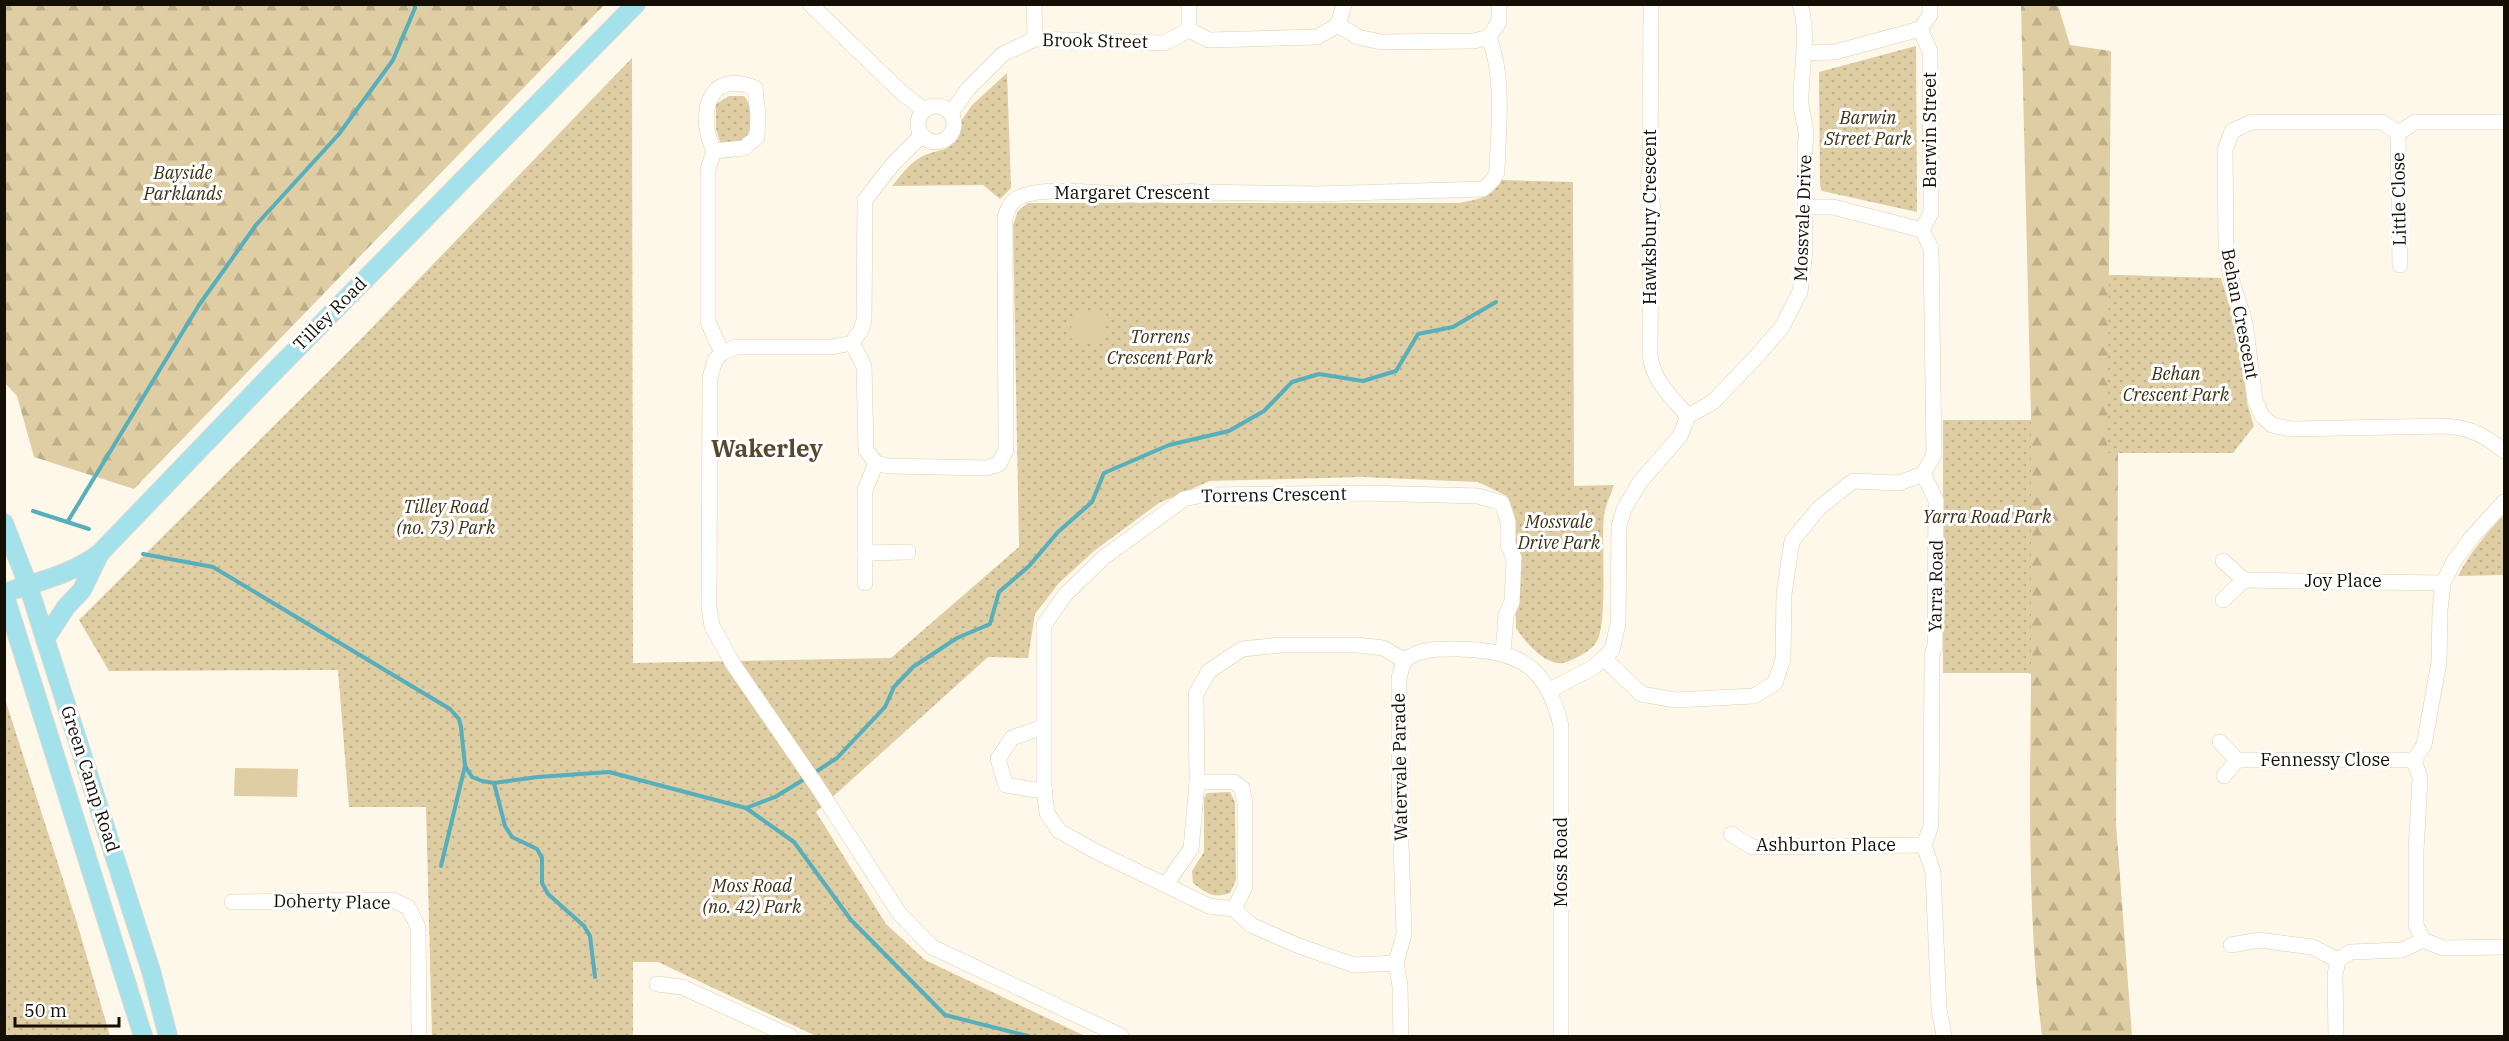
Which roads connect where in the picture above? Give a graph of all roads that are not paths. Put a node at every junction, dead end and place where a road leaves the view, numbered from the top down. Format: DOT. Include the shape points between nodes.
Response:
graph roads {
  1 [pos="636,4"];
  2 [pos="810,4"];
  3 [pos="1034,4"];
  4 [pos="1189,4"];
  5 [pos="1344,4"];
  6 [pos="1499,4"];
  7 [pos="1651,4"];
  8 [pos="1800,4"];
  9 [pos="1930,4"];
  10 [pos="1338,25"];
  11 [pos="1920,29"];
  12 [pos="1189,30"];
  13 [pos="1489,37"];
  14 [pos="1035,39"];
  15 [pos="1805,53"];
  16 [pos="924,110"];
  17 [pos="951,113"];
  18 [pos="2505,122"];
  19 [pos="2397,133"];
  20 [pos="921,136"];
  21 [pos="714,151"];
  22 [pos="1805,207"];
  23 [pos="1922,230"];
  24 [pos="2400,265"];
  25 [pos="852,343"];
  26 [pos="722,353"];
  27 [pos="1688,416"];
  28 [pos="2505,451"];
  29 [pos="876,463"];
  30 [pos="1923,474"];
  31 [pos="2505,502"];
  32 [pos="4,523"];
  33 [pos="101,552"];
  34 [pos="908,552"];
  35 [pos="865,553"];
  36 [pos="2223,561"];
  37 [pos="2244,580"];
  38 [pos="865,583"];
  39 [pos="2443,583"];
  40 [pos="28,585"];
  41 [pos="4,593"];
  42 [pos="2223,600"];
  43 [pos="45,639"];
  44 [pos="1503,653"];
  45 [pos="1605,658"];
  46 [pos="1404,660"];
  47 [pos="1550,690"];
  48 [pos="1042,727"];
  49 [pos="2220,742"];
  50 [pos="2236,760"];
  51 [pos="2414,760"];
  52 [pos="2224,776"];
  53 [pos="1197,782"];
  54 [pos="1044,788"];
  55 [pos="1731,834"];
  56 [pos="1924,845"];
  57 [pos="1166,884"];
  58 [pos="232,902"];
  59 [pos="1234,909"];
  60 [pos="2423,940"];
  61 [pos="2231,945"];
  62 [pos="2505,947"];
  63 [pos="2338,960"];
  64 [pos="1396,963"];
  65 [pos="657,984"];
  66 [pos="1943,1034"];
  67 [pos="143,1036"];
  68 [pos="168,1036"];
  69 [pos="418,1036"];
  70 [pos="790,1036"];
  71 [pos="1120,1036"];
  72 [pos="1401,1036"];
  73 [pos="1561,1036"];
  74 [pos="2336,1036"];
  1 -- 33 [label="main road, Tilley Road"];
  2 -- 16 [label="street"];
  3 -- 14 [label="street"];
  4 -- 12 [label="street"];
  5 -- 10 [label="street"];
  6 -- 13 [label="street" via="1499,22"];
  7 -- 27 [label="street, Hawksbury Crescent" via="1650,355 1658,382"];
  8 -- 15 [label="street, Mossvale Drive"];
  9 -- 11 [label="street" via="1930,15"];
  10 -- 12 [label="street" via="1317,37 1209,40"];
  10 -- 13 [label="street" via="1358,37 1381,42 1474,41"];
  11 -- 15 [label="street" via="1835,52"];
  11 -- 23 [label="street, Barwin Street" via="1930,51 1931,213"];
  12 -- 14 [label="street, Brook Street" via="1164,43"];
  13 -- 29 [label="street, Margaret Crescent" via="1498,79 1497,171 1494,180 1483,189 1317,194 1182,190 1152,195 1065,191 1025,195 1011,203 1005,217 1006,450 999,464 986,468"];
  14 -- 17 [label="street, Brook Street" via="1003,54 968,88"];
  15 -- 22 [label="street, Mossvale Drive" via="1801,106 1808,135"];
  16 -- 17 [label="street" via="936,105"];
  16 -- 20 [label="street" via="917,122"];
  17 -- 20 [label="street" via="954,126 948,138 932,142"];
  18 -- 19 [label="street" via="2415,122"];
  19 -- 24 [label="street, Little Close"];
  19 -- 28 [label="street, Behan Crescent" via="2382,122 2252,122 2232,131 2225,150 2226,248 2249,345 2255,400 2262,417 2272,426 2468,428"];
  20 -- 25 [label="street" via="865,200 864,321"];
  21 -- 21 [label="street" via="709,141 708,98 716,88 739,82 755,88 757,137 744,148"];
  21 -- 26 [label="street" via="708,169 708,322"];
  22 -- 23 [label="street" via="1833,207"];
  22 -- 27 [label="street, Mossvale Drive" via="1800,292 1782,327 1713,402"];
  23 -- 30 [label="street" via="1931,248 1934,455"];
  25 -- 26 [label="street" via="832,347 736,347"];
  25 -- 29 [label="street" via="864,366 866,450"];
  26 -- 71 [label="street" via="715,360 710,378 709,607 712,626 733,664 899,913 932,947"];
  27 -- 45 [label="street" via="1680,436 1640,482 1624,509 1619,526 1616,636"];
  29 -- 35 [label="street" via="865,490"];
  30 -- 45 [label="street" via="1899,483 1853,481 1818,508 1792,541 1784,594 1783,659 1775,683 1761,692 1754,696 1676,700 1641,694"];
  30 -- 56 [label="street, Yarra Road" via="1936,500 1931,826"];
  31 -- 39 [label="street" via="2472,537"];
  32 -- 40 [label="main road, Green Camp Road"];
  33 -- 40 [label="main road, Tilley Road" via="73,570"];
  33 -- 43 [label="main road" via="82,590"];
  34 -- 35 [label="street"];
  35 -- 38 [label="street"];
  36 -- 37 [label="street"];
  37 -- 39 [label="street, Joy Place"];
  37 -- 42 [label="street"];
  39 -- 51 [label="street" via="2439,662 2424,745"];
  40 -- 41 [label="main road, Tilley Road"];
  40 -- 43 [label="main road, Green Camp Road"];
  41 -- 67 [label="main road, Green Camp Road"];
  43 -- 68 [label="main road, Green Camp Road"];
  44 -- 46 [label="street" via="1433,649 1416,652"];
  44 -- 47 [label="street" via="1533,669"];
  44 -- 48 [label="street, Torrens Crescent" via="1506,615 1512,602 1514,558 1508,545 1508,522 1502,503 1456,495 1202,495 1184,499 1103,558 1065,595 1044,625"];
  45 -- 47 [label="street" via="1594,668"];
  46 -- 53 [label="street" via="1383,648 1357,645 1242,649 1209,671 1196,694"];
  46 -- 64 [label="street, Watervale Parade" via="1399,678 1404,934"];
  47 -- 73 [label="street, Moss Road" via="1561,726"];
  48 -- 54 [label="street, Torrens Crescent"];
  48 -- 54 [label="street" via="1012,738 998,759 1006,786"];
  49 -- 50 [label="street, Fennessy Close"];
  50 -- 51 [label="street, Fennessy Close"];
  50 -- 52 [label="street, Fennessy Close"];
  51 -- 60 [label="street" via="2420,778 2416,925"];
  53 -- 57 [label="street" via="1191,849"];
  53 -- 59 [label="street" via="1234,783 1242,788 1245,887"];
  54 -- 57 [label="street, Torrens Crescent" via="1047,813 1059,831"];
  55 -- 56 [label="street, Ashburton Place" via="1752,847"];
  56 -- 66 [label="street, Yarra Road" via="1932,872"];
  57 -- 59 [label="street, Torrens Crescent" via="1209,906"];
  58 -- 69 [label="street, Doherty Place" via="393,900 408,907 418,927"];
  59 -- 64 [label="street, Torrens Crescent" via="1251,925 1354,965"];
  60 -- 62 [label="street" via="2443,948"];
  60 -- 63 [label="street" via="2402,950 2350,952"];
  61 -- 63 [label="street" via="2259,940 2312,947"];
  63 -- 74 [label="street"];
  64 -- 72 [label="street, Watervale Parade"];
  65 -- 70 [label="street" via="682,987"];
}
